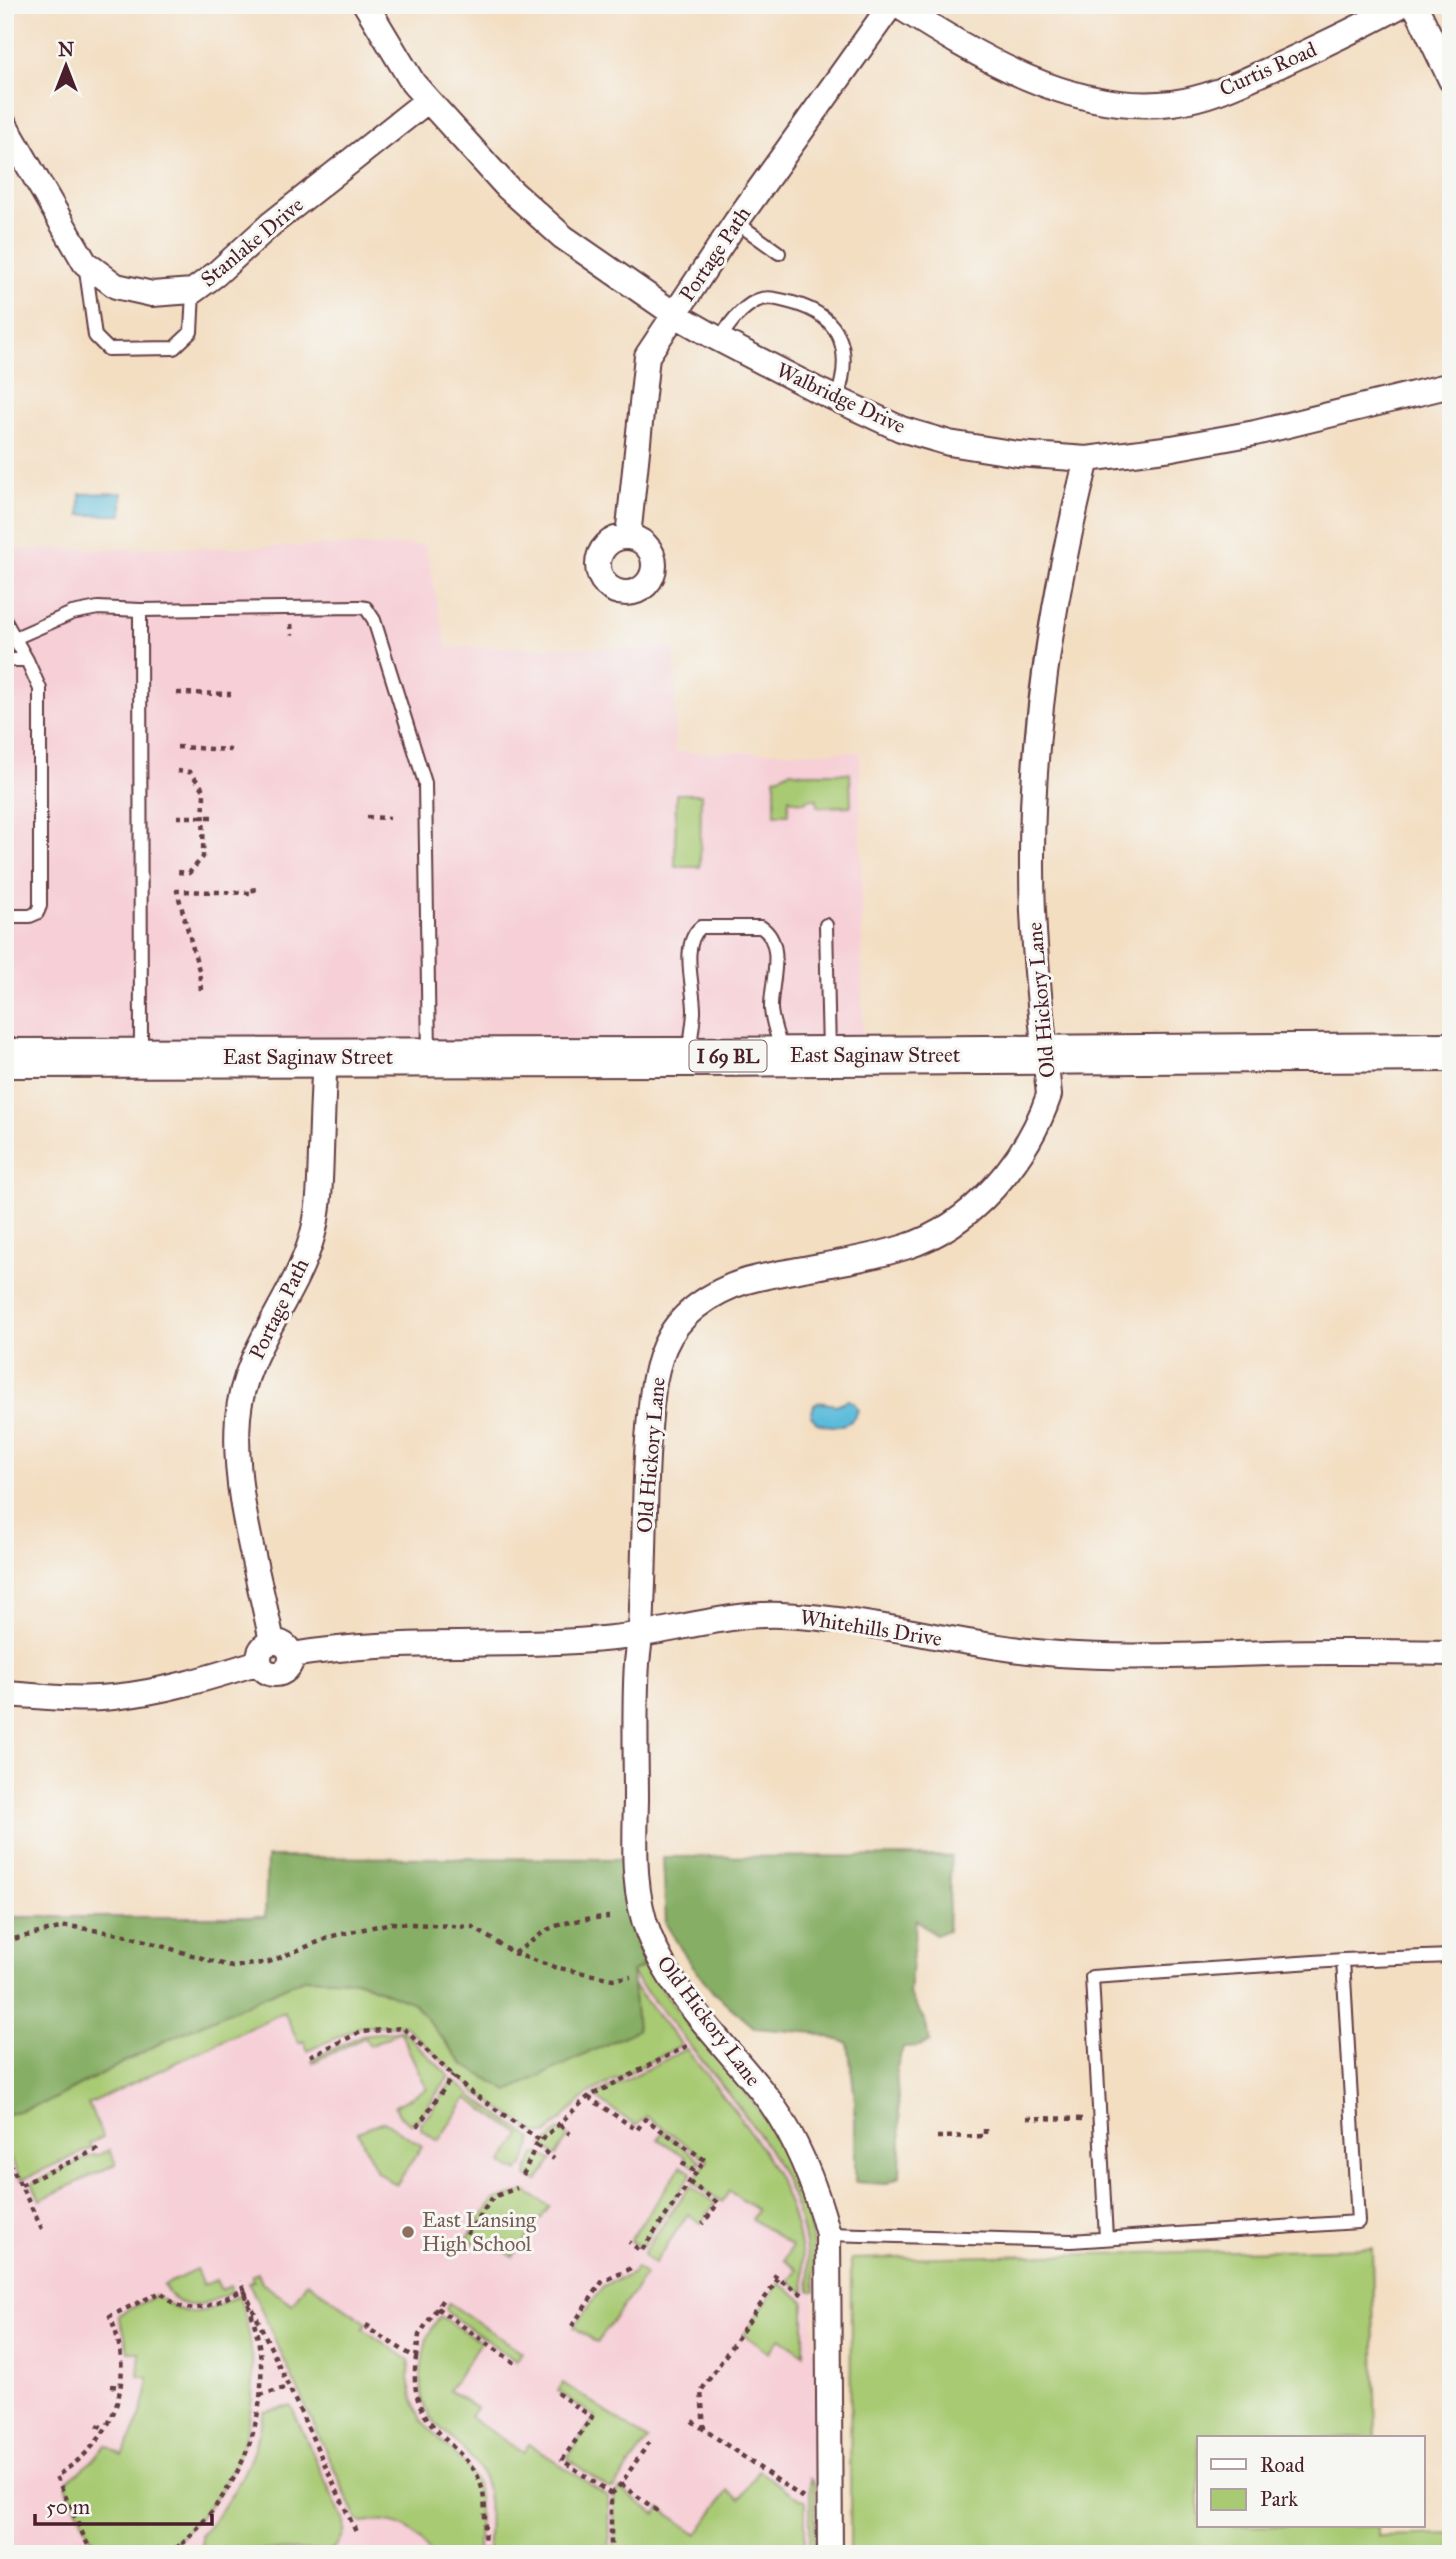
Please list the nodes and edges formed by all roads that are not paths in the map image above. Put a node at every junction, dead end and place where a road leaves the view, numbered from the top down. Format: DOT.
graph roads {
  1 [pos="366,5"];
  2 [pos="891,5"];
  3 [pos="897,5"];
  4 [pos="1401,5"];
  5 [pos="1415,5"];
  6 [pos="1451,80"];
  7 [pos="428,100"];
  8 [pos="5,125"];
  9 [pos="736,222"];
  10 [pos="779,253"];
  11 [pos="85,263"];
  12 [pos="193,291"];
  13 [pos="674,314"];
  14 [pos="719,339"];
  15 [pos="1451,385"];
  16 [pos="837,399"];
  17 [pos="1087,460"];
  18 [pos="628,537"];
  19 [pos="140,610"];
  20 [pos="5,621"];
  21 [pos="15,638"];
  22 [pos="5,660"];
  23 [pos="27,660"];
  24 [pos="5,916"];
  25 [pos="826,925"];
  26 [pos="1451,1052"];
  27 [pos="783,1055"];
  28 [pos="829,1055"];
  29 [pos="1046,1055"];
  30 [pos="325,1057"];
  31 [pos="429,1057"];
  32 [pos="688,1057"];
  33 [pos="5,1058"];
  34 [pos="141,1058"];
  35 [pos="640,1634"];
  36 [pos="275,1653"];
  37 [pos="1451,1653"];
  38 [pos="5,1694"];
  39 [pos="1451,1956"];
  40 [pos="1343,1960"];
  41 [pos="828,2234"];
  42 [pos="1106,2238"];
  43 [pos="830,2554"];
  1 -- 7 [label="street, Walbridge Drive"];
  2 -- 9 [label="street, Portage Path"];
  3 -- 4 [label="street, Curtis Road"];
  5 -- 6 [label="street"];
  7 -- 12 [label="street, Stanlake Drive"];
  7 -- 13 [label="street, Walbridge Drive"];
  8 -- 11 [label="street, Stanlake Drive"];
  9 -- 10 [label="lane"];
  9 -- 13 [label="street, Portage Path"];
  11 -- 12 [label="street, Stanlake Drive"];
  11 -- 12 [label="lane"];
  13 -- 14 [label="street, Walbridge Drive"];
  13 -- 18 [label="street, Portage Path"];
  14 -- 16 [label="street, Walbridge Drive"];
  14 -- 16 [label="lane"];
  15 -- 17 [label="street, Walbridge Drive"];
  16 -- 17 [label="street, Walbridge Drive"];
  17 -- 29 [label="street, Old Hickory Lane"];
  19 -- 21 [label="lane"];
  19 -- 31 [label="lane"];
  19 -- 34 [label="lane"];
  20 -- 21 [label="lane"];
  21 -- 23 [label="lane"];
  22 -- 23 [label="lane"];
  23 -- 24 [label="lane"];
  25 -- 28 [label="lane"];
  26 -- 29 [label="main road, East Saginaw Street / I 69 BL"];
  27 -- 28 [label="main road, East Saginaw Street / I 69 BL"];
  27 -- 32 [label="main road, East Saginaw Street / I 69 BL"];
  27 -- 32 [label="lane"];
  28 -- 29 [label="main road, East Saginaw Street / I 69 BL"];
  29 -- 35 [label="street, Old Hickory Lane"];
  30 -- 31 [label="main road, East Saginaw Street / I 69 BL"];
  30 -- 34 [label="main road, East Saginaw Street / I 69 BL"];
  30 -- 36 [label="street, Portage Path"];
  31 -- 32 [label="main road, East Saginaw Street / I 69 BL"];
  33 -- 34 [label="main road, East Saginaw Street / I 69 BL"];
  35 -- 36 [label="street, Whitehills Drive"];
  35 -- 37 [label="street, Whitehills Drive"];
  35 -- 41 [label="street, Old Hickory Lane"];
  36 -- 38 [label="street, Whitehills Drive"];
  39 -- 40 [label="lane"];
  40 -- 42 [label="lane"];
  40 -- 42 [label="lane"];
  41 -- 42 [label="lane"];
  41 -- 43 [label="street, Old Hickory Lane"];
}
